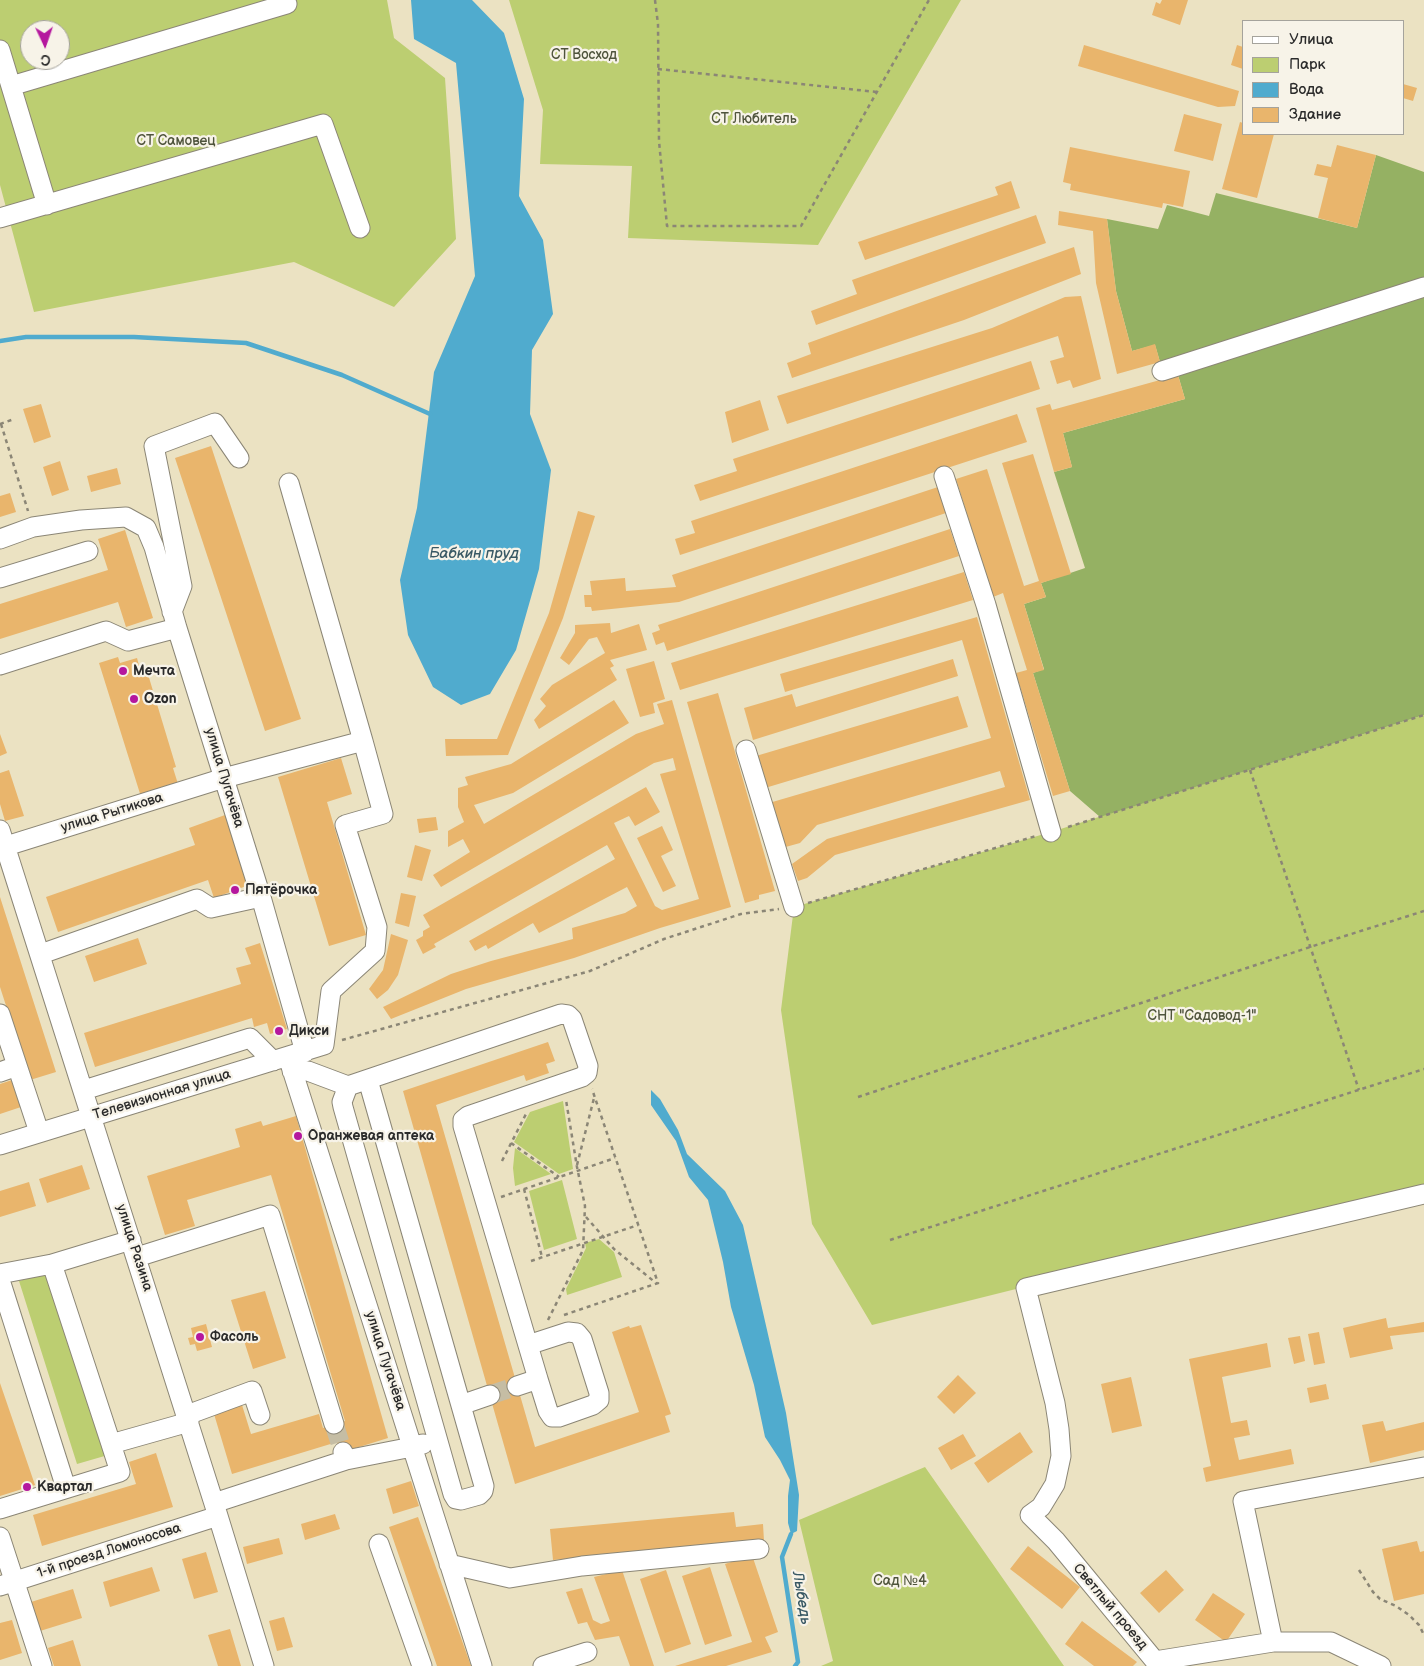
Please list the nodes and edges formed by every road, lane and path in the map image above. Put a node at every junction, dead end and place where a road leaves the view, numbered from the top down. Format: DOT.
graph roads {
  1 [pos="655,0"];
  2 [pos="929,0"];
  3 [pos="287,4"];
  4 [pos="0,50"];
  5 [pos="658,69"];
  6 [pos="11,86"];
  7 [pos="877,92"];
  8 [pos="47,204"];
  9 [pos="0,218"];
  10 [pos="360,228"];
  11 [pos="1424,287"];
  12 [pos="1162,371"];
  13 [pos="14,419"];
  14 [pos="0,424"];
  15 [pos="239,458"];
  16 [pos="944,476"];
  17 [pos="289,483"];
  18 [pos="33,527"];
  19 [pos="0,539"];
  20 [pos="88,551"];
  21 [pos="0,578"];
  22 [pos="175,620"];
  23 [pos="0,665"];
  24 [pos="1424,715"];
  25 [pos="363,741"];
  26 [pos="746,750"];
  27 [pos="1250,770"];
  28 [pos="224,778"];
  29 [pos="1051,832"];
  30 [pos="2,841"];
  31 [pos="261,897"];
  32 [pos="794,907"];
  33 [pos="1424,911"];
  34 [pos="1310,947"];
  35 [pos="40,954"];
  36 [pos="0,1014"];
  37 [pos="324,1045"];
  38 [pos="289,1060"];
  39 [pos="9,1069"];
  40 [pos="1424,1069"];
  41 [pos="586,1073"];
  42 [pos="368,1080"];
  43 [pos="348,1086"];
  44 [pos="84,1090"];
  45 [pos="1359,1090"];
  46 [pos="594,1096"];
  47 [pos="858,1097"];
  48 [pos="566,1099"];
  49 [pos="527,1112"];
  50 [pos="92,1117"];
  51 [pos="39,1132"];
  52 [pos="511,1143"];
  53 [pos="0,1145"];
  54 [pos="615,1158"];
  55 [pos="502,1161"];
  56 [pos="577,1169"];
  57 [pos="559,1177"];
  58 [pos="524,1189"];
  59 [pos="1424,1194"];
  60 [pos="485,1202"];
  61 [pos="585,1216"];
  62 [pos="638,1225"];
  63 [pos="603,1236"];
  64 [pos="890,1240"];
  65 [pos="584,1243"];
  66 [pos="134,1249"];
  67 [pos="542,1257"];
  68 [pos="531,1261"];
  69 [pos="52,1264"];
  70 [pos="0,1274"];
  71 [pos="0,1280"];
  72 [pos="656,1284"];
  73 [pos="528,1345"];
  74 [pos="538,1379"];
  75 [pos="517,1386"];
  76 [pos="490,1395"];
  77 [pos="461,1405"];
  78 [pos="260,1415"];
  79 [pos="188,1418"];
  80 [pos="334,1424"];
  81 [pos="437,1439"];
  82 [pos="112,1444"];
  83 [pos="412,1447"];
  84 [pos="1424,1467"];
  85 [pos="66,1488"];
  86 [pos="0,1509"];
  87 [pos="216,1509"];
  88 [pos="0,1537"];
  89 [pos="379,1544"];
  90 [pos="759,1548"];
  91 [pos="450,1564"];
  92 [pos="1360,1570"];
  93 [pos="7,1584"];
  94 [pos="1424,1635"];
  95 [pos="1272,1642"];
  96 [pos="587,1652"];
  97 [pos="42,1666"];
  98 [pos="264,1666"];
  99 [pos="422,1666"];
  100 [pos="482,1666"];
  101 [pos="543,1666"];
  102 [pos="1381,1666"];
  1 -- 5 [label="path"];
  2 -- 7 [label="path"];
  3 -- 6 [label="street"];
  4 -- 6 [label="street"];
  5 -- 7 [label="path"];
  5 -- 7 [label="path"];
  6 -- 8 [label="street"];
  8 -- 9 [label="street"];
  8 -- 10 [label="street"];
  11 -- 12 [label="street"];
  13 -- 14 [label="path"];
  14 -- 18 [label="path"];
  15 -- 22 [label="street"];
  16 -- 29 [label="street"];
  17 -- 25 [label="street"];
  18 -- 19 [label="street"];
  18 -- 22 [label="street, улица Пугачёва"];
  20 -- 21 [label="street"];
  22 -- 23 [label="street"];
  22 -- 28 [label="street, улица Пугачёва"];
  24 -- 27 [label="path"];
  25 -- 28 [label="street, улица Рытикова"];
  25 -- 37 [label="street"];
  26 -- 32 [label="street"];
  27 -- 29 [label="path"];
  27 -- 34 [label="path"];
  28 -- 30 [label="street, улица Рытикова"];
  28 -- 31 [label="street, улица Пугачёва"];
  29 -- 32 [label="path"];
  30 -- 35 [label="street, улица Разина"];
  31 -- 35 [label="street"];
  31 -- 38 [label="street, улица Пугачёва"];
  32 -- 37 [label="path"];
  33 -- 34 [label="path"];
  34 -- 45 [label="path"];
  34 -- 47 [label="path"];
  35 -- 44 [label="street, улица Разина"];
  36 -- 39 [label="street"];
  37 -- 38 [label="street, Телевизионная улица"];
  38 -- 43 [label="street"];
  38 -- 44 [label="street"];
  38 -- 50 [label="street, Телевизионная улица"];
  38 -- 83 [label="street, улица Пугачёва"];
  39 -- 51 [label="street"];
  40 -- 45 [label="path"];
  41 -- 42 [label="street"];
  41 -- 46 [label="path"];
  41 -- 60 [label="street"];
  42 -- 43 [label="street"];
  42 -- 77 [label="street"];
  43 -- 81 [label="street"];
  44 -- 50 [label="street, улица Разина"];
  45 -- 64 [label="path"];
  46 -- 54 [label="path"];
  46 -- 56 [label="path"];
  48 -- 56 [label="path"];
  49 -- 52 [label="path"];
  50 -- 51 [label="street, Телевизионная улица"];
  50 -- 66 [label="street, улица Разина"];
  51 -- 53 [label="street, Телевизионная улица"];
  52 -- 55 [label="path"];
  52 -- 57 [label="path"];
  54 -- 56 [label="path"];
  54 -- 62 [label="path"];
  56 -- 57 [label="path"];
  56 -- 61 [label="path"];
  57 -- 58 [label="path"];
  58 -- 60 [label="path"];
  58 -- 67 [label="path"];
  59 -- 95 [label="street, Светлый проезд"];
  60 -- 73 [label="street"];
  61 -- 63 [label="path"];
  61 -- 65 [label="path"];
  62 -- 63 [label="path"];
  62 -- 72 [label="path"];
  63 -- 65 [label="path"];
  63 -- 72 [label="path"];
  65 -- 67 [label="path"];
  65 -- 72 [label="path"];
  66 -- 69 [label="street"];
  66 -- 79 [label="street, улица Разина"];
  66 -- 80 [label="street"];
  67 -- 68 [label="path"];
  69 -- 70 [label="street"];
  69 -- 82 [label="street"];
  71 -- 85 [label="street"];
  73 -- 74 [label="street"];
  73 -- 74 [label="street"];
  74 -- 75 [label="street"];
  76 -- 77 [label="street"];
  77 -- 81 [label="street"];
  78 -- 79 [label="street"];
  79 -- 82 [label="street"];
  79 -- 87 [label="street, улица Разина"];
  81 -- 83 [label="street, 1-й проезд Ломоносова"];
  82 -- 85 [label="street"];
  83 -- 87 [label="street, 1-й проезд Ломоносова"];
  83 -- 91 [label="street, улица Пугачёва"];
  84 -- 95 [label="street"];
  85 -- 86 [label="street"];
  87 -- 93 [label="street, 1-й проезд Ломоносова"];
  87 -- 98 [label="street, улица Разина"];
  88 -- 93 [label="street"];
  89 -- 99 [label="street"];
  90 -- 91 [label="street"];
  91 -- 100 [label="street, улица Пугачёва"];
  92 -- 94 [label="path"];
  93 -- 97 [label="street"];
  95 -- 102 [label="street, Светлый проезд"];
  96 -- 101 [label="street"];
}
